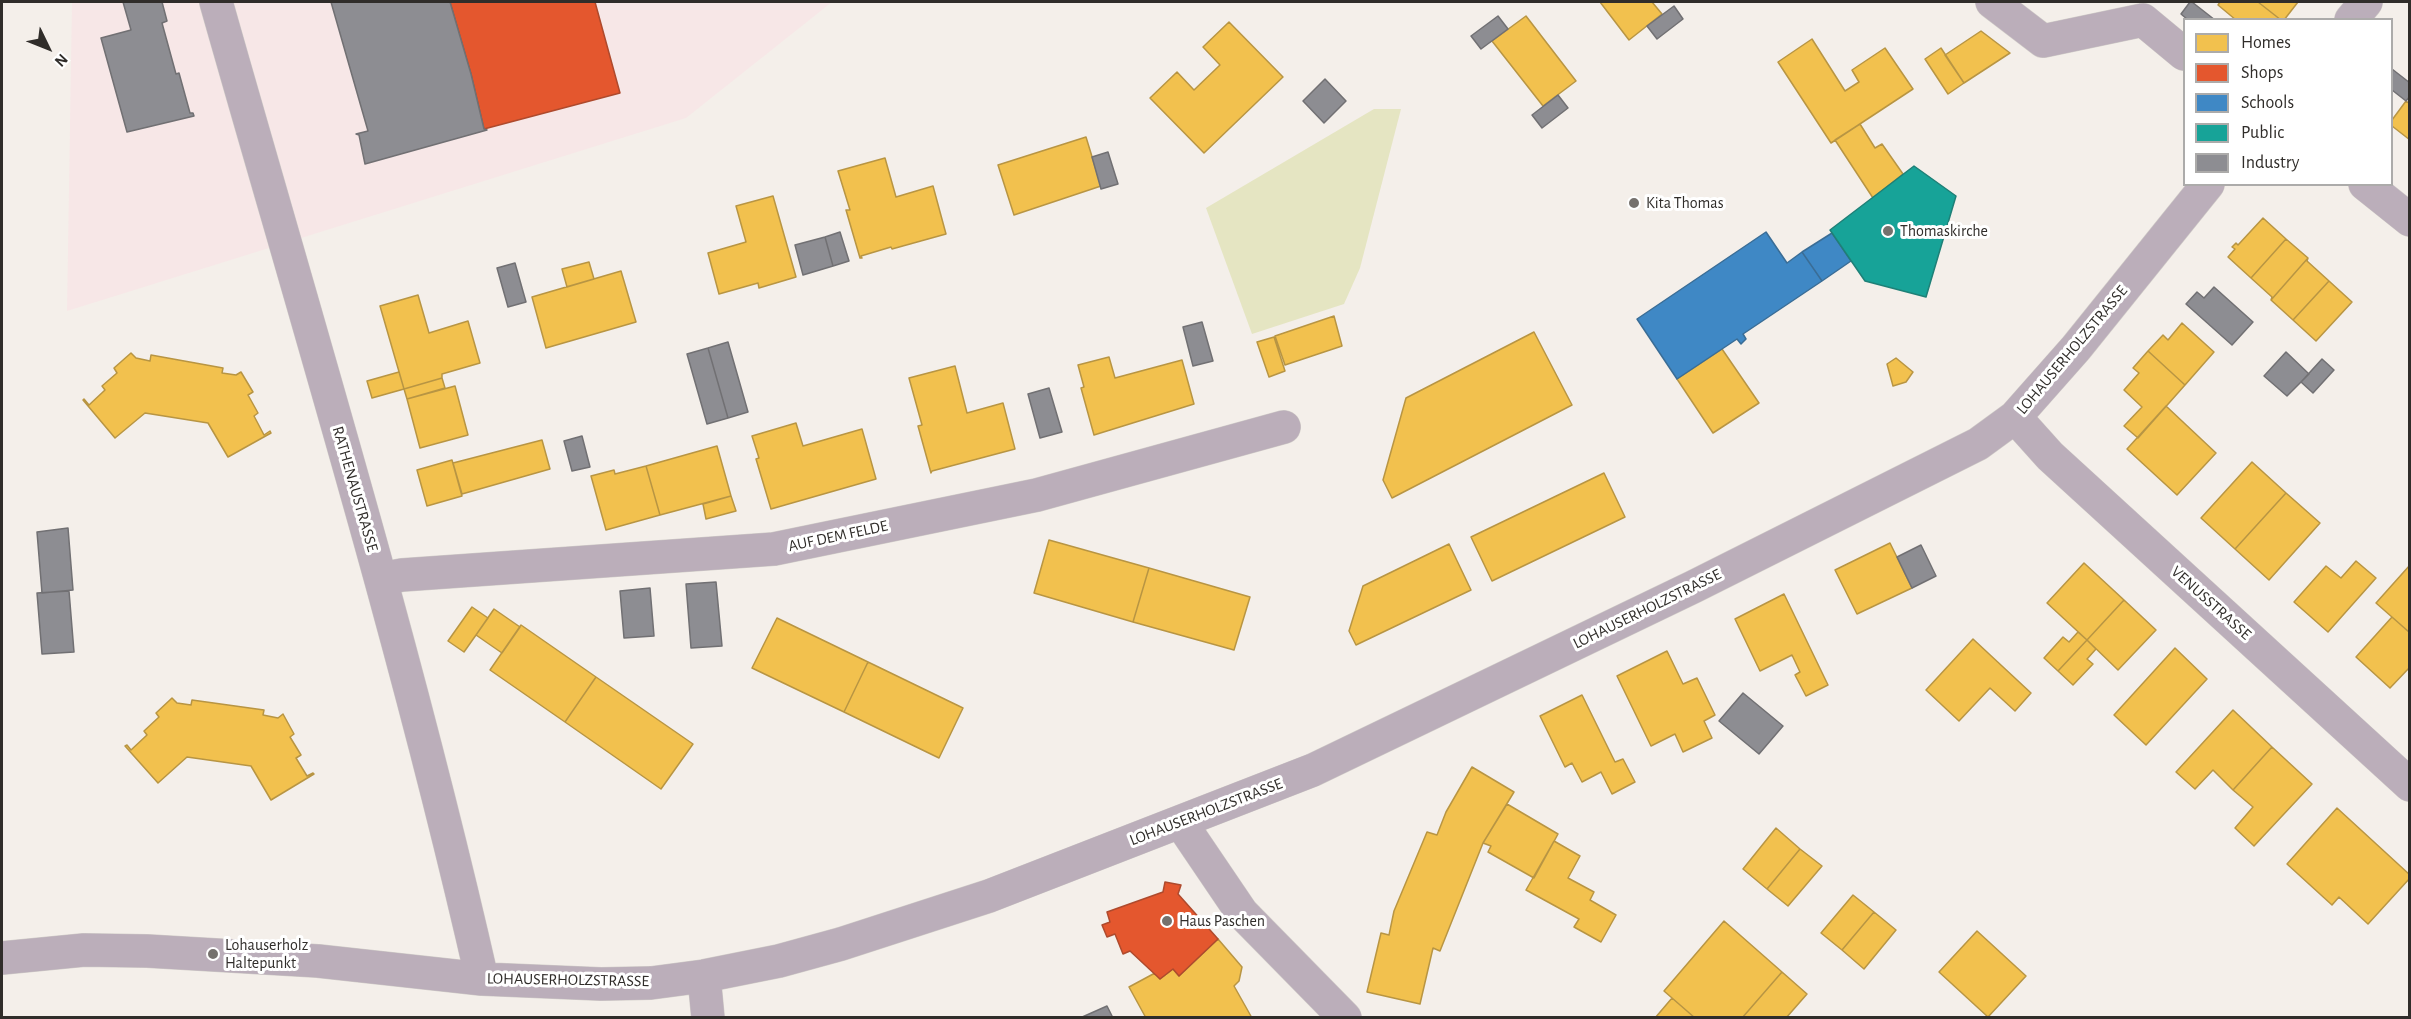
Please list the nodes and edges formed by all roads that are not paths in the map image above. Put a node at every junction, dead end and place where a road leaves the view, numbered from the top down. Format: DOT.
graph roads {
  1 [pos="216,2"];
  2 [pos="1992,2"];
  3 [pos="2366,2"];
  4 [pos="2353,18"];
  5 [pos="2183,53"];
  6 [pos="2206,186"];
  7 [pos="2367,186"];
  8 [pos="2409,220"];
  9 [pos="2015,417"];
  10 [pos="1284,427"];
  11 [pos="381,579"];
  12 [pos="2409,785"];
  13 [pos="1181,823"];
  14 [pos="16,956"];
  15 [pos="704,976"];
  16 [pos="482,979"];
  17 [pos="708,1017"];
  18 [pos="1345,1017"];
  1 -- 11 [label="street, RATHENAUSTRASSE"];
  2 -- 5 [label="street"];
  3 -- 4 [label="street"];
  6 -- 9 [label="street, LOHAUSERHOLZSTRASSE"];
  7 -- 8 [label="street"];
  9 -- 12 [label="street, VENUSSTRASSE"];
  9 -- 13 [label="street, LOHAUSERHOLZSTRASSE"];
  10 -- 11 [label="street, AUF DEM FELDE"];
  11 -- 16 [label="street, RATHENAUSTRASSE"];
  13 -- 15 [label="street, LOHAUSERHOLZSTRASSE"];
  13 -- 18 [label="street"];
  14 -- 16 [label="street, LOHAUSERHOLZSTRASSE"];
  15 -- 16 [label="street, LOHAUSERHOLZSTRASSE"];
  15 -- 17 [label="street"];
}
